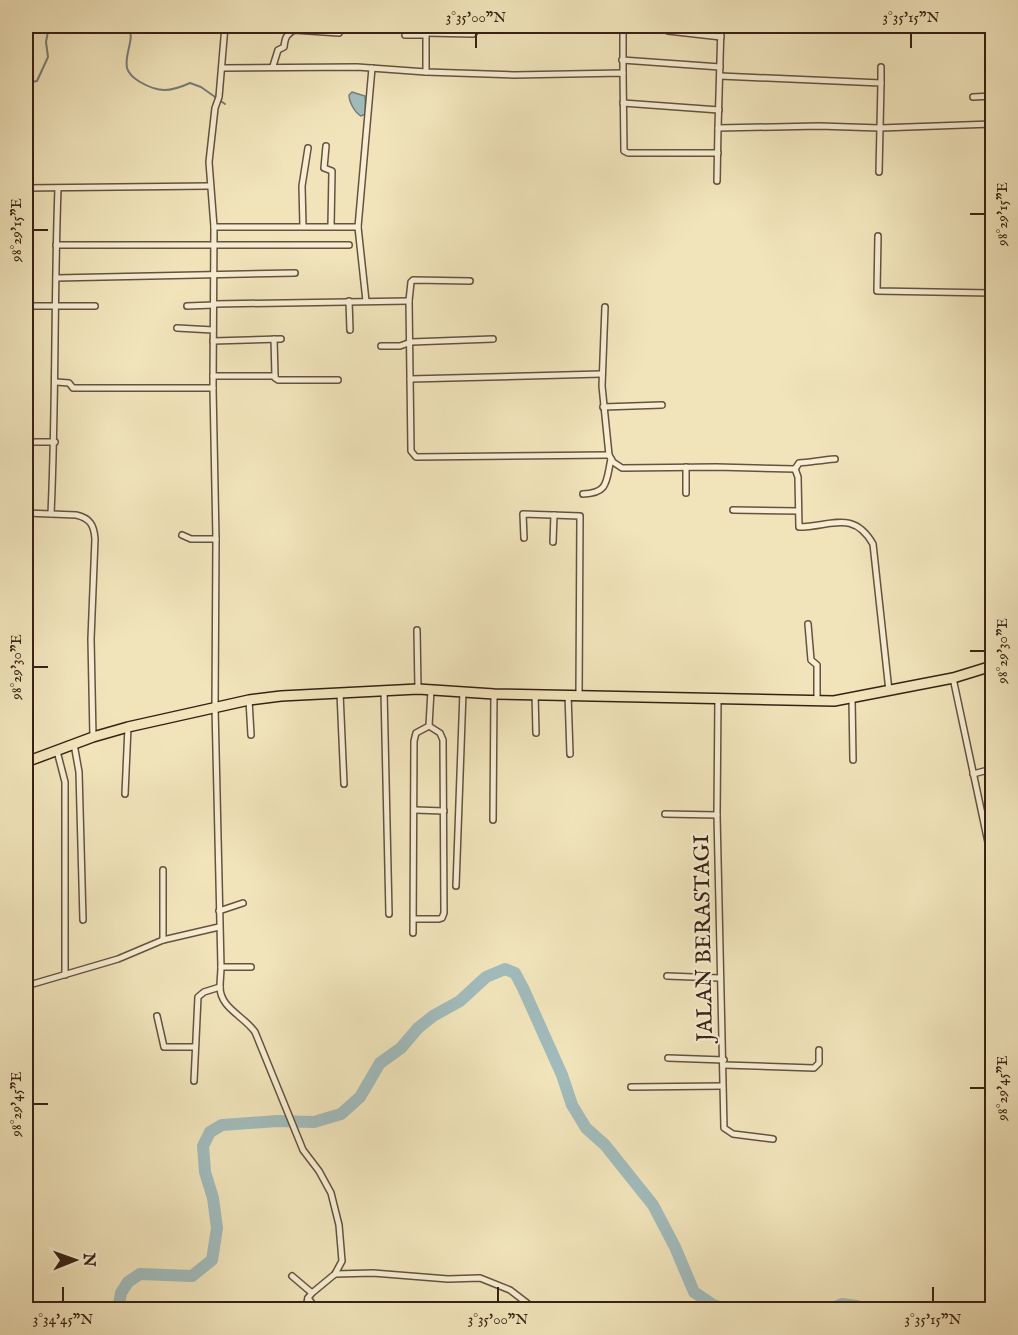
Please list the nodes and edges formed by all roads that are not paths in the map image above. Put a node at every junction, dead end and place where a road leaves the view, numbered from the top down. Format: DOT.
graph roads {
  1 [pos="225,26"];
  2 [pos="426,26"];
  3 [pos="452,26"];
  4 [pos="476,26"];
  5 [pos="622,26"];
  6 [pos="721,26"];
  7 [pos="745,26"];
  8 [pos="754,26"];
  9 [pos="668,31"];
  10 [pos="339,33"];
  11 [pos="452,33"];
  12 [pos="426,34"];
  13 [pos="405,35"];
  14 [pos="721,37"];
  15 [pos="622,60"];
  16 [pos="273,66"];
  17 [pos="720,67"];
  18 [pos="222,68"];
  19 [pos="372,68"];
  20 [pos="881,68"];
  21 [pos="426,72"];
  22 [pos="623,73"];
  23 [pos="720,76"];
  24 [pos="880,83"];
  25 [pos="993,96"];
  26 [pos="973,97"];
  27 [pos="623,103"];
  28 [pos="718,110"];
  29 [pos="993,124"];
  30 [pos="718,128"];
  31 [pos="880,128"];
  32 [pos="326,146"];
  33 [pos="308,147"];
  34 [pos="718,153"];
  35 [pos="316,167"];
  36 [pos="324,168"];
  37 [pos="879,172"];
  38 [pos="717,181"];
  39 [pos="209,186"];
  40 [pos="26,188"];
  41 [pos="58,188"];
  42 [pos="303,226"];
  43 [pos="331,226"];
  44 [pos="214,227"];
  45 [pos="358,227"];
  46 [pos="878,236"];
  47 [pos="213,243"];
  48 [pos="56,245"];
  49 [pos="349,245"];
  50 [pos="295,273"];
  51 [pos="213,274"];
  52 [pos="56,278"];
  53 [pos="470,280"];
  54 [pos="993,293"];
  55 [pos="349,301"];
  56 [pos="366,301"];
  57 [pos="409,301"];
  58 [pos="214,304"];
  59 [pos="26,306"];
  60 [pos="56,306"];
  61 [pos="95,306"];
  62 [pos="187,306"];
  63 [pos="605,307"];
  64 [pos="177,328"];
  65 [pos="213,330"];
  66 [pos="350,330"];
  67 [pos="493,339"];
  68 [pos="213,341"];
  69 [pos="411,342"];
  70 [pos="381,346"];
  71 [pos="601,374"];
  72 [pos="213,376"];
  73 [pos="275,376"];
  74 [pos="410,379"];
  75 [pos="338,380"];
  76 [pos="56,382"];
  77 [pos="213,388"];
  78 [pos="662,405"];
  79 [pos="603,407"];
  80 [pos="26,442"];
  81 [pos="55,442"];
  82 [pos="610,457"];
  83 [pos="835,459"];
  84 [pos="686,466"];
  85 [pos="795,469"];
  86 [pos="686,493"];
  87 [pos="583,494"];
  88 [pos="733,510"];
  89 [pos="798,511"];
  90 [pos="26,513"];
  91 [pos="51,514"];
  92 [pos="554,515"];
  93 [pos="182,535"];
  94 [pos="524,538"];
  95 [pos="216,539"];
  96 [pos="553,542"];
  97 [pos="808,624"];
  98 [pos="417,630"];
  99 [pos="990,667"];
  100 [pos="953,678"];
  101 [pos="993,687"];
  102 [pos="418,689"];
  103 [pos="384,690"];
  104 [pos="431,690"];
  105 [pos="889,691"];
  106 [pos="463,692"];
  107 [pos="340,693"];
  108 [pos="494,693"];
  109 [pos="535,694"];
  110 [pos="568,694"];
  111 [pos="579,695"];
  112 [pos="852,698"];
  113 [pos="718,699"];
  114 [pos="249,700"];
  115 [pos="817,701"];
  116 [pos="215,707"];
  117 [pos="429,726"];
  118 [pos="128,727"];
  119 [pos="536,733"];
  120 [pos="251,735"];
  121 [pos="93,737"];
  122 [pos="75,744"];
  123 [pos="57,752"];
  124 [pos="570,754"];
  125 [pos="853,760"];
  126 [pos="26,762"];
  127 [pos="993,769"];
  128 [pos="973,774"];
  129 [pos="344,784"];
  130 [pos="125,794"];
  131 [pos="415,810"];
  132 [pos="444,810"];
  133 [pos="664,814"];
  134 [pos="717,815"];
  135 [pos="493,820"];
  136 [pos="993,861"];
  137 [pos="162,870"];
  138 [pos="456,886"];
  139 [pos="243,903"];
  140 [pos="219,911"];
  141 [pos="389,914"];
  142 [pos="414,919"];
  143 [pos="83,920"];
  144 [pos="219,927"];
  145 [pos="413,933"];
  146 [pos="163,940"];
  147 [pos="221,967"];
  148 [pos="251,967"];
  149 [pos="64,975"];
  150 [pos="666,976"];
  151 [pos="720,978"];
  152 [pos="26,986"];
  153 [pos="220,987"];
  154 [pos="157,1016"];
  155 [pos="194,1047"];
  156 [pos="819,1050"];
  157 [pos="668,1058"];
  158 [pos="724,1063"];
  159 [pos="194,1081"];
  160 [pos="722,1086"];
  161 [pos="631,1087"];
  162 [pos="773,1138"];
  163 [pos="335,1274"];
  164 [pos="292,1276"];
  165 [pos="310,1296"];
  166 [pos="305,1310"];
  167 [pos="317,1310"];
  168 [pos="536,1310"];
  1 -- 18 [label="street"];
  2 -- 12 [label="street"];
  3 -- 11 [label="street"];
  4 -- 11 [label="street"];
  5 -- 15 [label="street"];
  6 -- 14 [label="street"];
  7 -- 8 [label="street"];
  9 -- 14 [label="street"];
  10 -- 16 [label="street"];
  11 -- 12 [label="street"];
  12 -- 13 [label="street"];
  12 -- 21 [label="street"];
  14 -- 17 [label="street"];
  15 -- 17 [label="street"];
  15 -- 22 [label="street"];
  16 -- 18 [label="street"];
  16 -- 19 [label="street"];
  17 -- 23 [label="street"];
  18 -- 39 [label="street"];
  19 -- 21 [label="street"];
  19 -- 45 [label="street"];
  20 -- 24 [label="street"];
  21 -- 22 [label="street"];
  22 -- 27 [label="street"];
  23 -- 24 [label="street"];
  23 -- 28 [label="street"];
  24 -- 31 [label="street"];
  25 -- 26 [label="street"];
  27 -- 28 [label="street"];
  27 -- 34 [label="street"];
  28 -- 30 [label="street"];
  29 -- 31 [label="street"];
  30 -- 31 [label="street"];
  30 -- 34 [label="street"];
  31 -- 37 [label="street"];
  32 -- 36 [label="street"];
  33 -- 42 [label="street"];
  34 -- 38 [label="street"];
  35 -- 36 [label="street"];
  36 -- 43 [label="street"];
  39 -- 41 [label="street"];
  39 -- 44 [label="street"];
  40 -- 41 [label="street"];
  41 -- 48 [label="street"];
  42 -- 43 [label="street"];
  42 -- 44 [label="street"];
  43 -- 45 [label="street"];
  44 -- 47 [label="street"];
  45 -- 56 [label="street"];
  46 -- 54 [label="street"];
  47 -- 48 [label="street"];
  47 -- 49 [label="street"];
  47 -- 51 [label="street"];
  48 -- 52 [label="street"];
  50 -- 51 [label="street"];
  51 -- 52 [label="street"];
  51 -- 58 [label="street"];
  52 -- 60 [label="street"];
  53 -- 57 [label="street"];
  55 -- 56 [label="street"];
  55 -- 58 [label="street"];
  55 -- 66 [label="street"];
  56 -- 57 [label="street"];
  57 -- 69 [label="street"];
  58 -- 62 [label="street"];
  58 -- 65 [label="street"];
  59 -- 60 [label="street"];
  60 -- 61 [label="street"];
  60 -- 76 [label="street"];
  63 -- 71 [label="street"];
  64 -- 65 [label="street"];
  65 -- 68 [label="street"];
  67 -- 69 [label="street"];
  68 -- 72 [label="street"];
  68 -- 73 [label="street"];
  69 -- 70 [label="street"];
  69 -- 74 [label="street"];
  71 -- 74 [label="street"];
  71 -- 79 [label="street"];
  72 -- 73 [label="street"];
  72 -- 77 [label="street"];
  73 -- 75 [label="street"];
  74 -- 82 [label="street"];
  76 -- 77 [label="street"];
  76 -- 81 [label="street"];
  77 -- 95 [label="street"];
  78 -- 79 [label="street"];
  79 -- 82 [label="street"];
  80 -- 81 [label="street"];
  81 -- 91 [label="street"];
  82 -- 84 [label="street"];
  82 -- 87 [label="street"];
  83 -- 85 [label="street"];
  84 -- 85 [label="street"];
  84 -- 86 [label="street"];
  85 -- 89 [label="street"];
  88 -- 89 [label="street"];
  89 -- 105 [label="street"];
  90 -- 91 [label="street"];
  91 -- 121 [label="street"];
  92 -- 94 [label="street"];
  92 -- 96 [label="street"];
  92 -- 111 [label="street"];
  93 -- 95 [label="street"];
  95 -- 116 [label="street"];
  97 -- 115 [label="street"];
  98 -- 102 [label="street"];
  99 -- 100 [label="main road"];
  99 -- 101 [label="street"];
  100 -- 105 [label="main road"];
  100 -- 128 [label="street"];
  102 -- 103 [label="main road"];
  102 -- 104 [label="main road"];
  103 -- 107 [label="main road"];
  103 -- 141 [label="street"];
  104 -- 106 [label="main road"];
  104 -- 117 [label="street"];
  105 -- 112 [label="main road"];
  106 -- 108 [label="main road"];
  106 -- 138 [label="street"];
  107 -- 114 [label="main road"];
  107 -- 129 [label="street"];
  108 -- 109 [label="main road"];
  108 -- 135 [label="street"];
  109 -- 110 [label="main road"];
  109 -- 119 [label="street"];
  110 -- 111 [label="main road"];
  110 -- 124 [label="street"];
  111 -- 113 [label="main road"];
  112 -- 115 [label="main road"];
  112 -- 125 [label="street"];
  113 -- 115 [label="main road"];
  113 -- 134 [label="street, JALAN BERASTAGI"];
  114 -- 116 [label="main road"];
  114 -- 120 [label="street"];
  116 -- 118 [label="main road"];
  116 -- 140 [label="street"];
  117 -- 131 [label="street"];
  117 -- 132 [label="street"];
  118 -- 121 [label="main road"];
  118 -- 130 [label="street"];
  121 -- 122 [label="main road"];
  122 -- 123 [label="main road"];
  122 -- 143 [label="street"];
  123 -- 126 [label="main road"];
  123 -- 149 [label="street"];
  127 -- 128 [label="street"];
  128 -- 136 [label="street"];
  131 -- 132 [label="street"];
  131 -- 142 [label="street"];
  132 -- 142 [label="street"];
  133 -- 134 [label="street"];
  134 -- 151 [label="street, JALAN BERASTAGI"];
  137 -- 146 [label="street"];
  139 -- 140 [label="street"];
  140 -- 144 [label="street"];
  142 -- 145 [label="street"];
  144 -- 146 [label="street"];
  144 -- 147 [label="street"];
  146 -- 149 [label="street"];
  147 -- 148 [label="street"];
  147 -- 153 [label="street"];
  149 -- 152 [label="street"];
  150 -- 151 [label="street"];
  151 -- 158 [label="street, JALAN BERASTAGI"];
  153 -- 155 [label="street"];
  153 -- 163 [label="street"];
  154 -- 155 [label="street"];
  155 -- 159 [label="street"];
  156 -- 158 [label="street, JALAN BERASTAGI"];
  157 -- 158 [label="street"];
  158 -- 160 [label="street"];
  160 -- 161 [label="street"];
  160 -- 162 [label="street"];
  163 -- 165 [label="street"];
  163 -- 168 [label="street"];
  164 -- 165 [label="street"];
  165 -- 166 [label="street"];
  165 -- 167 [label="street"];
}
